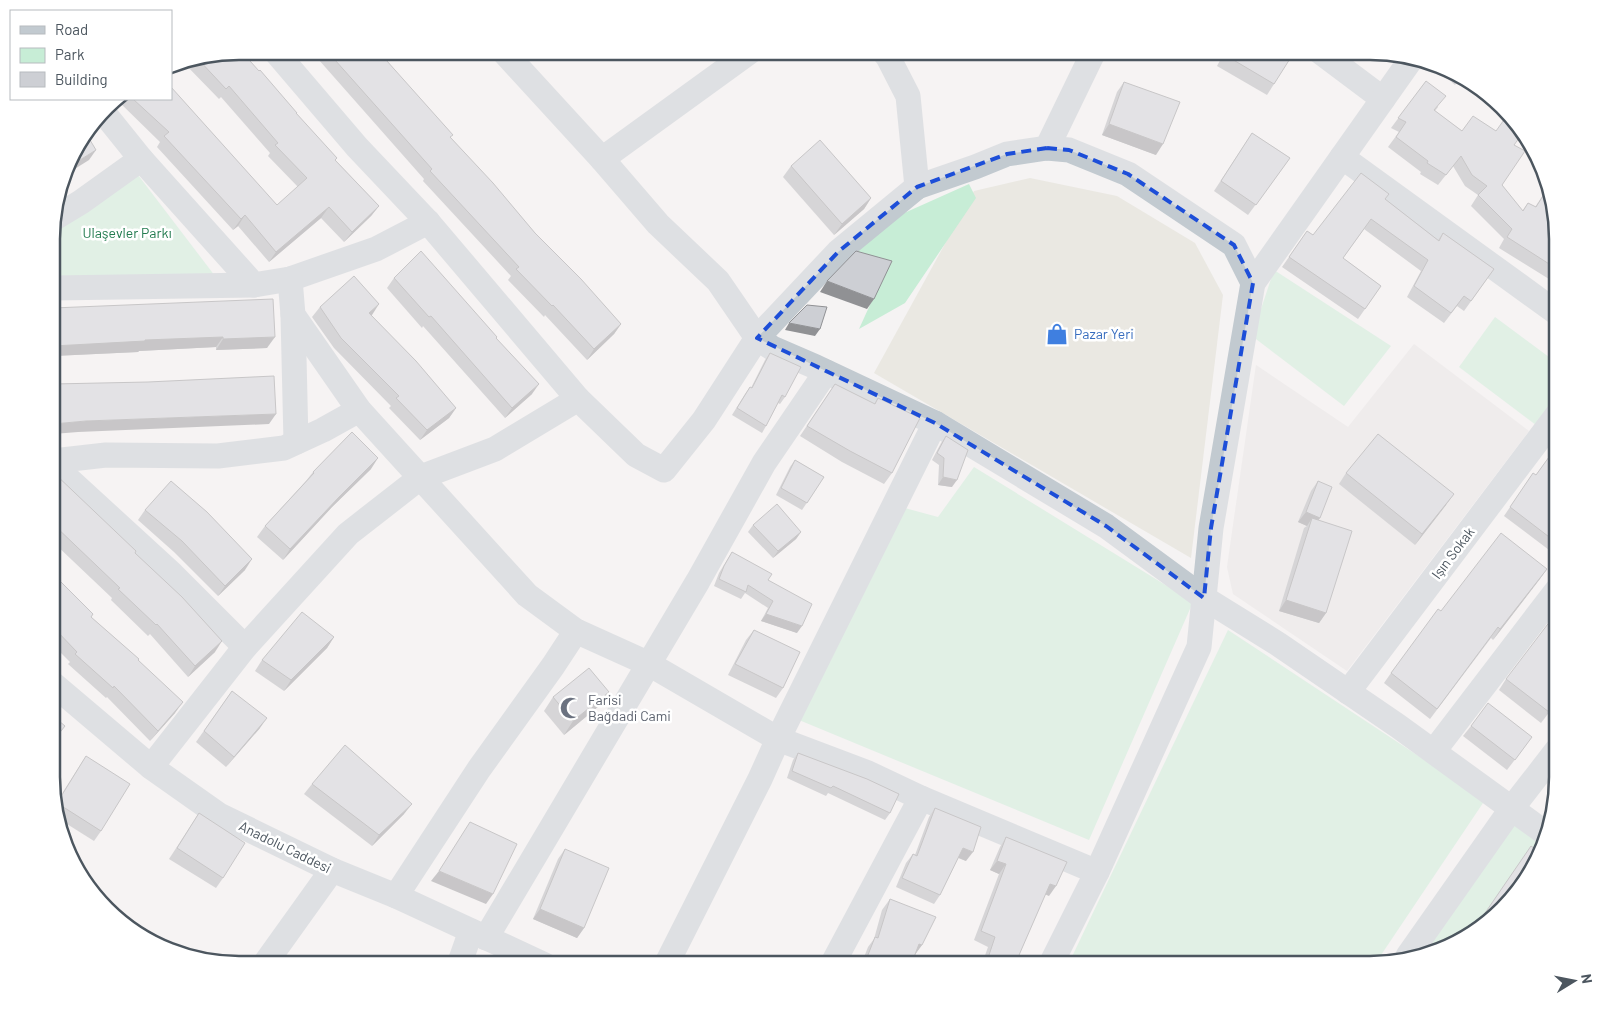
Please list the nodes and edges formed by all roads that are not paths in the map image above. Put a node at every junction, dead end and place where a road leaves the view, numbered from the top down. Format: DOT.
graph roads {
  1 [pos="283,60"];
  2 [pos="511,60"];
  3 [pos="739,60"];
  4 [pos="891,60"];
  5 [pos="1090,60"];
  6 [pos="1331,60"];
  7 [pos="1408,64"];
  8 [pos="1384,99"];
  9 [pos="107,117"];
  10 [pos="1046,148"];
  11 [pos="1342,157"];
  12 [pos="141,159"];
  13 [pos="602,159"];
  14 [pos="917,186"];
  15 [pos="62,213"];
  16 [pos="428,222"];
  17 [pos="290,279"];
  18 [pos="1253,283"];
  19 [pos="254,285"];
  20 [pos="60,288"];
  21 [pos="1549,307"];
  22 [pos="293,315"];
  23 [pos="757,338"];
  24 [pos="826,372"];
  25 [pos="578,399"];
  26 [pos="359,410"];
  27 [pos="935,423"];
  28 [pos="1549,429"];
  29 [pos="296,442"];
  30 [pos="60,460"];
  31 [pos="60,471"];
  32 [pos="421,477"];
  33 [pos="1204,598"];
  34 [pos="1549,600"];
  35 [pos="576,631"];
  36 [pos="245,647"];
  37 [pos="649,664"];
  38 [pos="60,690"];
  39 [pos="1348,692"];
  40 [pos="778,739"];
  41 [pos="1434,751"];
  42 [pos="1549,760"];
  43 [pos="152,767"];
  44 [pos="921,798"];
  45 [pos="1512,808"];
  46 [pos="1541,829"];
  47 [pos="332,870"];
  48 [pos="1097,872"];
  49 [pos="396,896"];
  50 [pos="478,934"];
  51 [pos="1411,951"];
  52 [pos="270,956"];
  53 [pos="465,956"];
  54 [pos="526,956"];
  55 [pos="671,956"];
  56 [pos="836,956"];
  57 [pos="1055,956"];
  1 -- 16 [label="street"];
  2 -- 13 [label="street"];
  3 -- 13 [label="street"];
  4 -- 14 [label="street"];
  5 -- 10 [label="street"];
  6 -- 8 [label="street"];
  7 -- 8 [label="street"];
  8 -- 11 [label="street"];
  9 -- 12 [label="street"];
  10 -- 14 [label="street"];
  10 -- 18 [label="street"];
  11 -- 18 [label="street"];
  11 -- 21 [label="street"];
  12 -- 15 [label="street"];
  12 -- 19 [label="street"];
  13 -- 23 [label="street"];
  14 -- 23 [label="street"];
  16 -- 17 [label="street"];
  16 -- 25 [label="street"];
  17 -- 19 [label="street"];
  17 -- 22 [label="street"];
  18 -- 33 [label="street"];
  19 -- 20 [label="street"];
  22 -- 26 [label="street"];
  22 -- 29 [label="street"];
  23 -- 24 [label="street"];
  23 -- 25 [label="street"];
  24 -- 27 [label="street"];
  24 -- 37 [label="street"];
  25 -- 32 [label="street"];
  26 -- 29 [label="street"];
  26 -- 32 [label="street"];
  27 -- 33 [label="street"];
  27 -- 40 [label="street"];
  28 -- 39 [label="street, Işın Sokak"];
  29 -- 30 [label="street"];
  31 -- 36 [label="street"];
  32 -- 35 [label="street"];
  32 -- 36 [label="street"];
  33 -- 39 [label="street"];
  33 -- 48 [label="street"];
  34 -- 41 [label="street"];
  35 -- 37 [label="street"];
  35 -- 49 [label="street"];
  36 -- 43 [label="street"];
  37 -- 40 [label="street"];
  37 -- 50 [label="street"];
  38 -- 43 [label="street, Anadolu Caddesi"];
  39 -- 41 [label="street"];
  40 -- 44 [label="street"];
  40 -- 55 [label="street"];
  41 -- 45 [label="street"];
  42 -- 45 [label="street"];
  43 -- 47 [label="street, Anadolu Caddesi"];
  44 -- 48 [label="street"];
  44 -- 56 [label="street"];
  45 -- 46 [label="street"];
  45 -- 51 [label="street"];
  47 -- 49 [label="street, Anadolu Caddesi"];
  47 -- 52 [label="street"];
  48 -- 57 [label="street"];
  49 -- 50 [label="street, Anadolu Caddesi"];
  50 -- 53 [label="street"];
  50 -- 54 [label="street, Anadolu Caddesi"];
}
